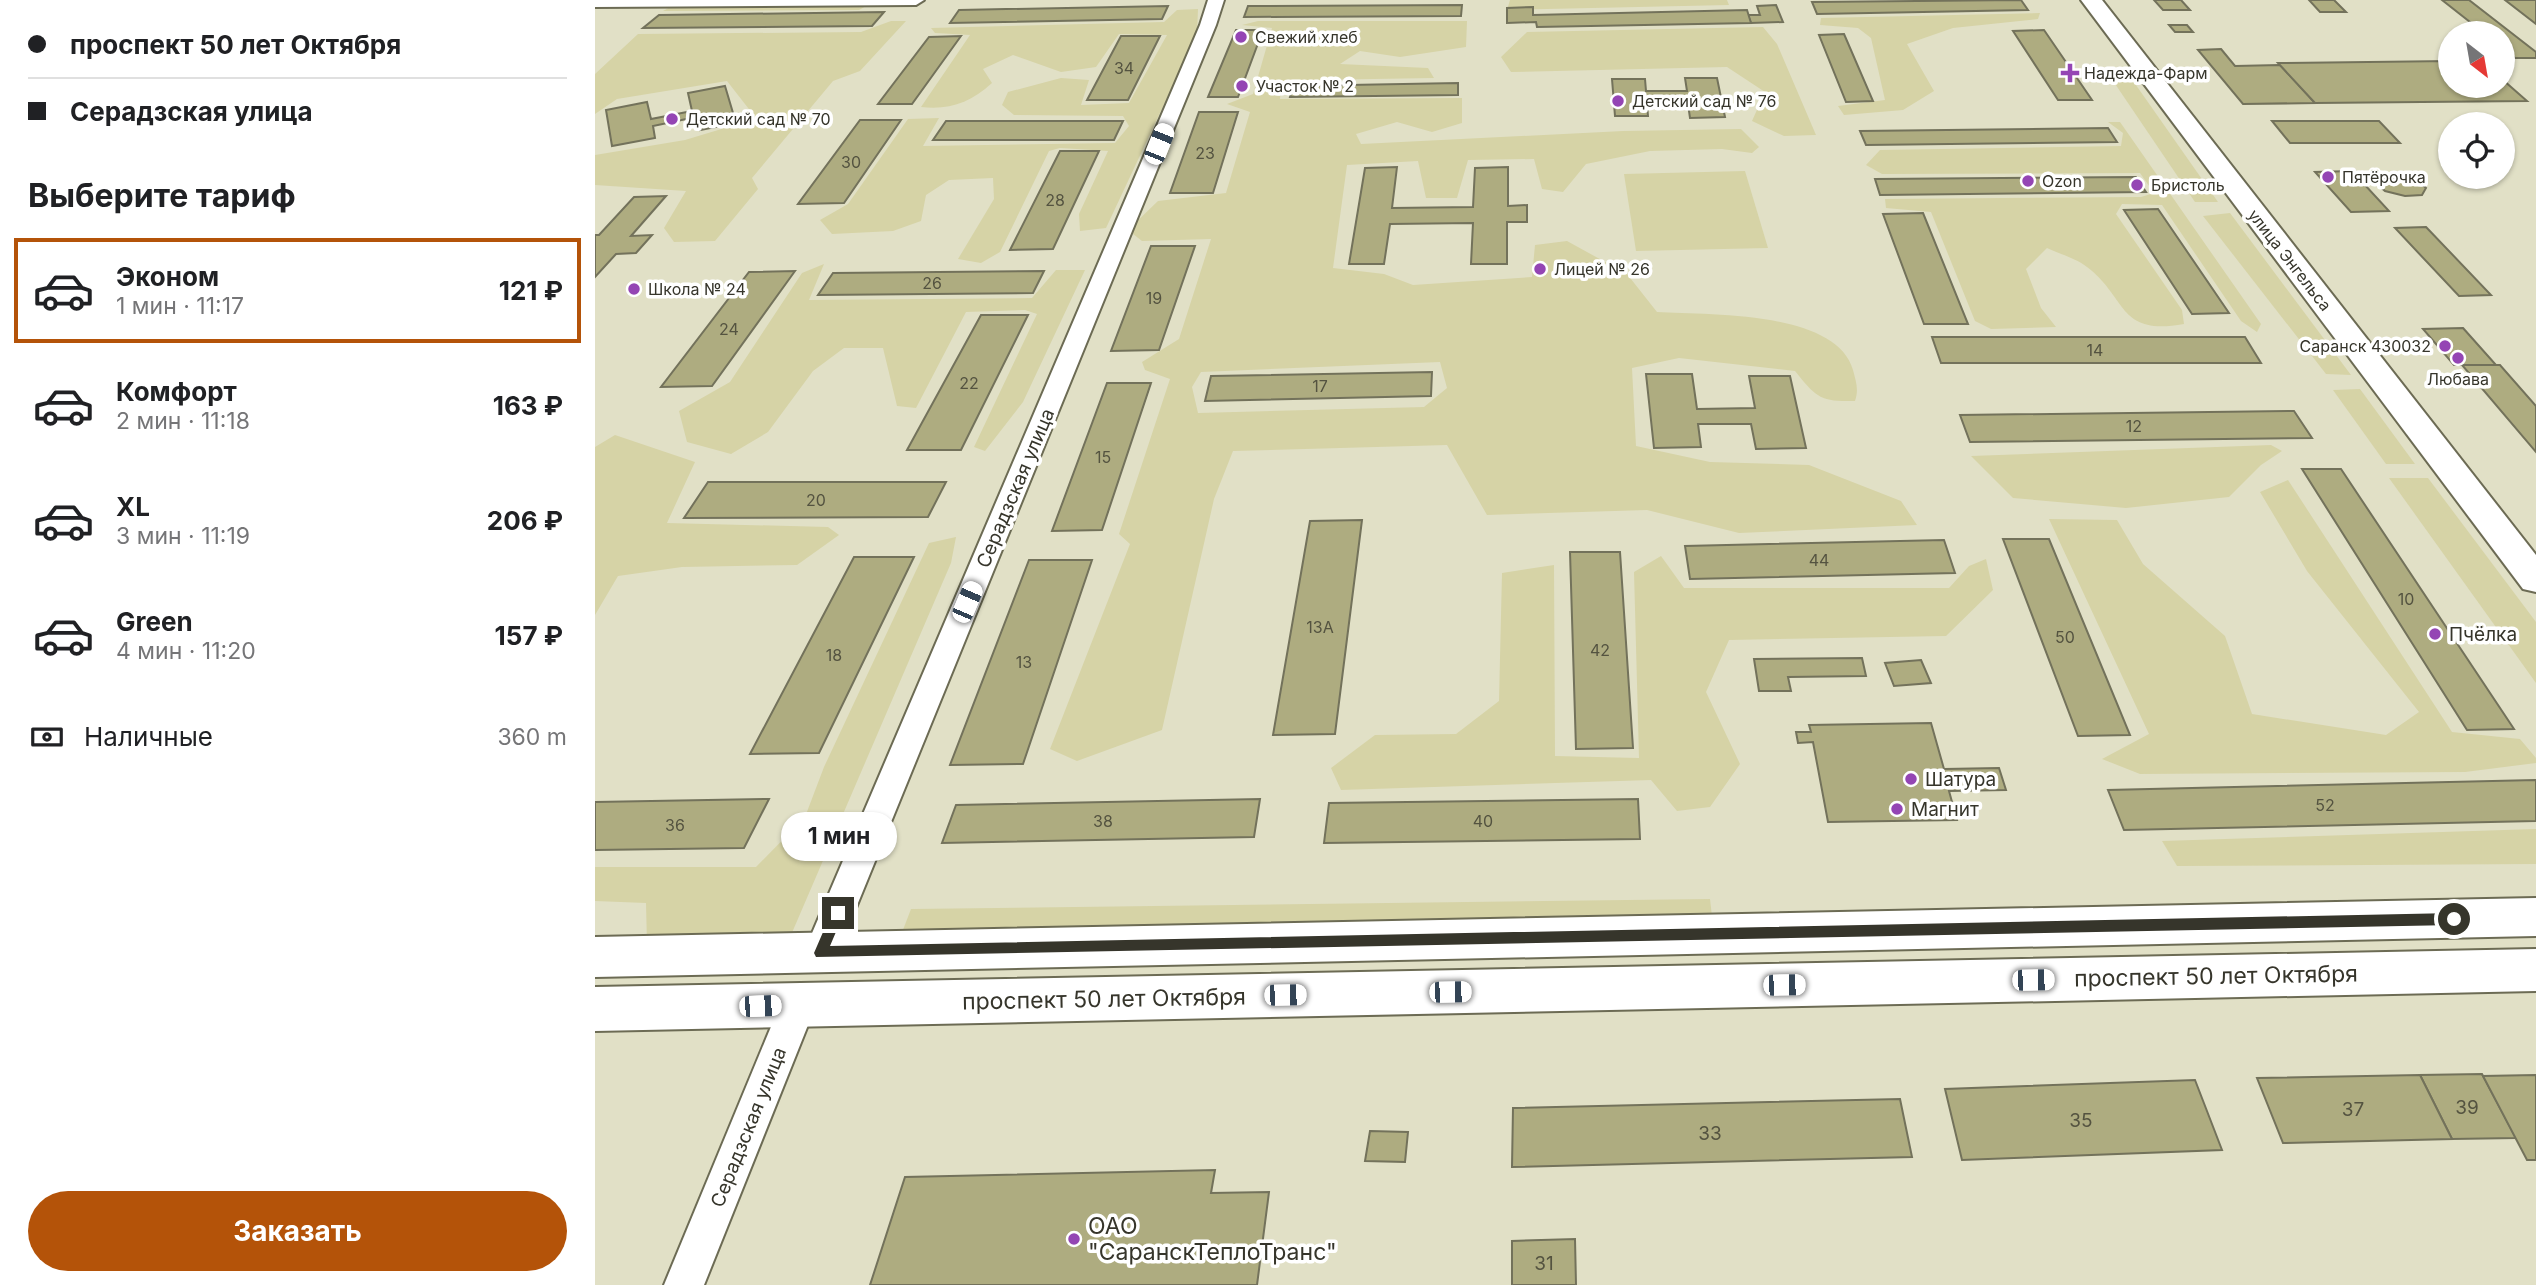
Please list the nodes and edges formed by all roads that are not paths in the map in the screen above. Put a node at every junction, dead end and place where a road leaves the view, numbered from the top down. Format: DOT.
graph roads {
  1 [pos="916,0"];
  2 [pos="1216,0"];
  3 [pos="2091,0"];
  4 [pos="595,2"];
  5 [pos="2536,580"];
  6 [pos="2536,917"];
  7 [pos="821,953"];
  8 [pos="595,957"];
  9 [pos="2536,970"];
  10 [pos="798,1005"];
  11 [pos="595,1009"];
  12 [pos="684,1285"];
  1 -- 4 [label="street"];
  2 -- 7 [label="street, Серадзская улица"];
  3 -- 5 [label="main road, улица Энгельса"];
  6 -- 7 [label="main road"];
  7 -- 8 [label="main road"];
  7 -- 10 [label="main road, Серадзская улица"];
  9 -- 10 [label="main road, проспект 50 лет Октября"];
  10 -- 11 [label="main road, проспект 50 лет Октября"];
  10 -- 12 [label="street, Серадзская улица"];
}
